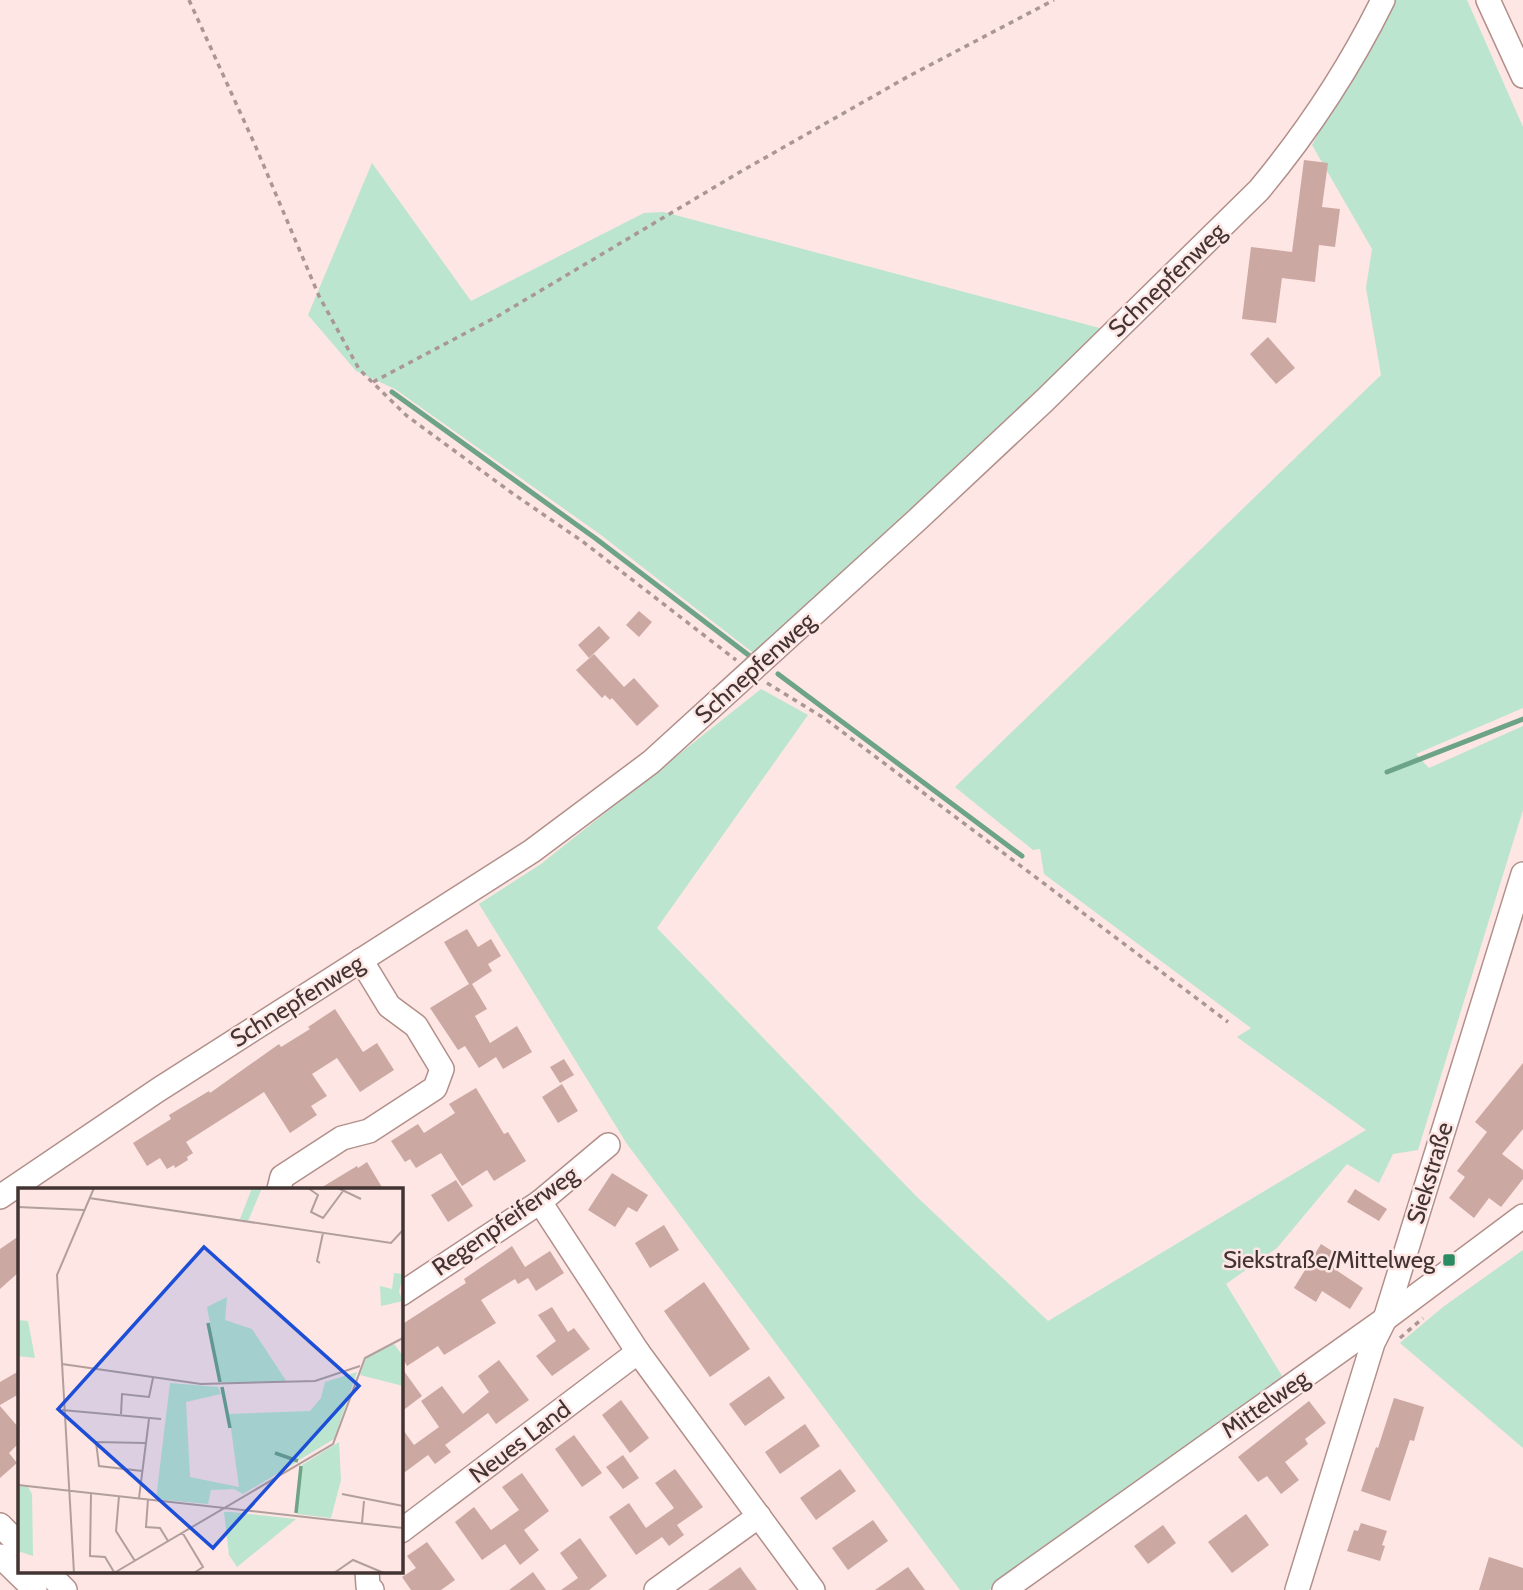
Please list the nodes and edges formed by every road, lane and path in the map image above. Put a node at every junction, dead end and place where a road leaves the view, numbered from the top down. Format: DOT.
graph roads {
  1 [pos="188,0"];
  2 [pos="1054,0"];
  3 [pos="1383,0"];
  4 [pos="1488,0"];
  5 [pos="1523,76"];
  6 [pos="373,382"];
  7 [pos="751,672"];
  8 [pos="1523,874"];
  9 [pos="361,960"];
  10 [pos="1228,1022"];
  11 [pos="608,1145"];
  12 [pos="279,1188"];
  13 [pos="0,1197"];
  14 [pos="540,1202"];
  15 [pos="1523,1216"];
  16 [pos="402,1293"];
  17 [pos="1385,1319"];
  18 [pos="638,1352"];
  19 [pos="760,1516"];
  20 [pos="0,1525"];
  21 [pos="402,1530"];
  22 [pos="18,1543"];
  23 [pos="0,1556"];
  24 [pos="18,1571"];
  25 [pos="47,1572"];
  26 [pos="367,1572"];
  27 [pos="65,1590"];
  28 [pos="372,1590"];
  29 [pos="656,1590"];
  30 [pos="813,1590"];
  31 [pos="1004,1590"];
  32 [pos="1297,1590"];
  1 -- 6 [label="path"];
  2 -- 6 [label="path"];
  3 -- 7 [label="street, Schnepfenweg"];
  4 -- 5 [label="street"];
  6 -- 7 [label="path"];
  7 -- 9 [label="street, Schnepfenweg"];
  7 -- 10 [label="path"];
  8 -- 17 [label="street, Siekstraße"];
  9 -- 12 [label="street"];
  9 -- 13 [label="street, Schnepfenweg"];
  11 -- 14 [label="street, Regenpfeiferweg"];
  14 -- 16 [label="street, Regenpfeiferweg"];
  14 -- 18 [label="street"];
  15 -- 17 [label="street, Mittelweg"];
  17 -- 31 [label="street, Mittelweg"];
  17 -- 32 [label="street, Siekstraße"];
  18 -- 19 [label="street"];
  18 -- 21 [label="street, Neues Land"];
  19 -- 29 [label="street"];
  19 -- 30 [label="street"];
  20 -- 22 [label="street"];
  23 -- 24 [label="street"];
  25 -- 27 [label="street"];
  26 -- 28 [label="street"];
}
